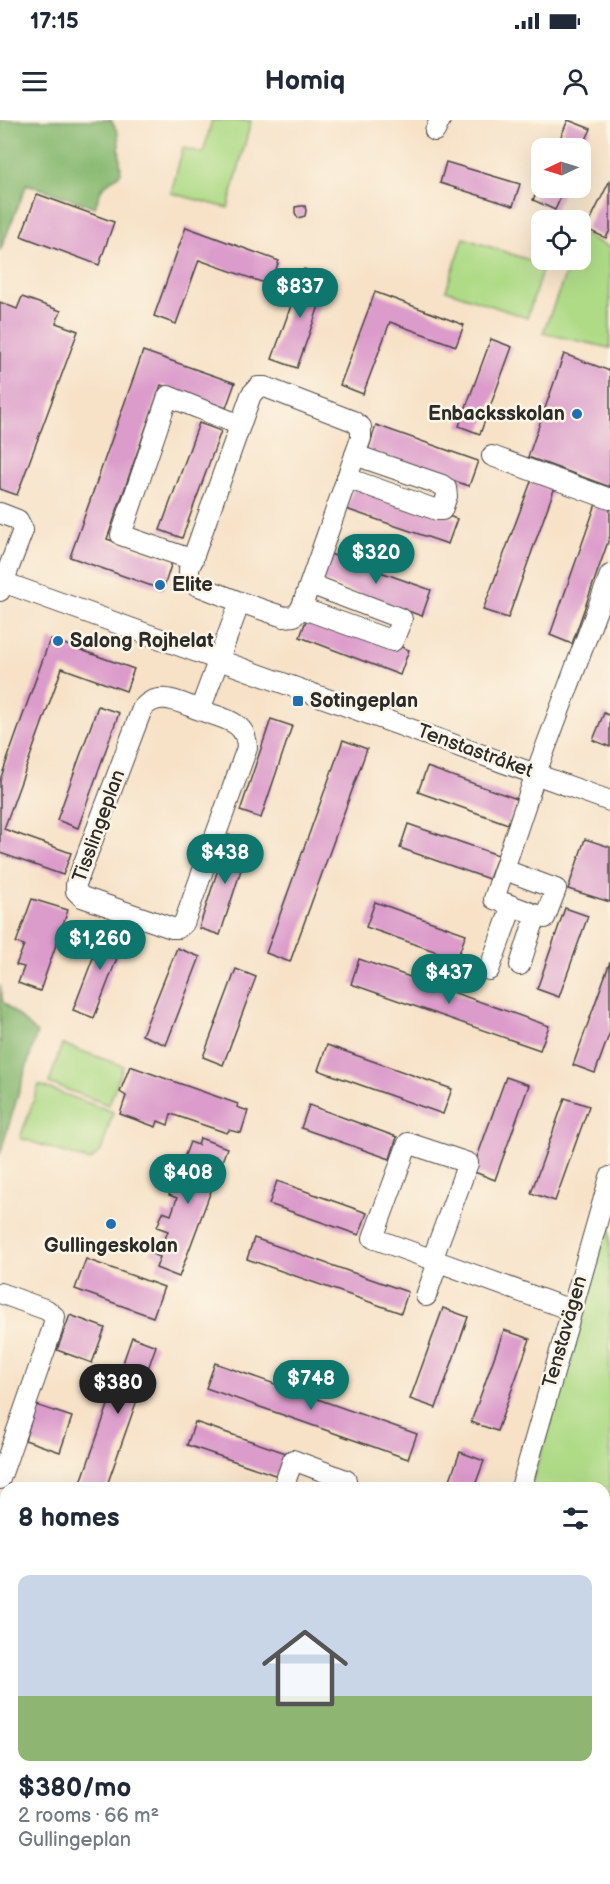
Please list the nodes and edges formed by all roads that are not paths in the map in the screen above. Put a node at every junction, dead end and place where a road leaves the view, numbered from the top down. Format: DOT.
graph roads {
  1 [pos="240,425"];
  2 [pos="355,455"];
  3 [pos="492,456"];
  4 [pos="347,478"];
  5 [pos="610,499"];
  6 [pos="0,513"];
  7 [pos="193,560"];
  8 [pos="610,575"];
  9 [pos="310,584"];
  10 [pos="1,585"];
  11 [pos="240,602"];
  12 [pos="301,608"];
  13 [pos="220,660"];
  14 [pos="200,710"];
  15 [pos="536,773"];
  16 [pos="610,801"];
  17 [pos="506,870"];
  18 [pos="512,906"];
  19 [pos="536,915"];
  20 [pos="520,965"];
  21 [pos="489,970"];
  22 [pos="610,1177"];
  23 [pos="435,1261"];
  24 [pos="0,1293"];
  25 [pos="426,1296"];
  26 [pos="571,1310"];
  27 [pos="0,1479"];
  28 [pos="285,1482"];
  29 [pos="345,1482"];
  30 [pos="523,1482"];
  1 -- 2 [label="street"];
  1 -- 7 [label="street"];
  1 -- 7 [label="street"];
  2 -- 4 [label="street"];
  2 -- 4 [label="street"];
  3 -- 5 [label="street"];
  4 -- 9 [label="street"];
  6 -- 10 [label="street"];
  7 -- 11 [label="street"];
  8 -- 15 [label="street"];
  9 -- 12 [label="street"];
  9 -- 12 [label="street"];
  10 -- 13 [label="street, Tenstastråket"];
  11 -- 12 [label="street"];
  11 -- 13 [label="street"];
  13 -- 14 [label="street"];
  13 -- 15 [label="street, Tenstastråket"];
  14 -- 14 [label="street, Tisslingeplan"];
  15 -- 16 [label="street, Tenstastråket"];
  15 -- 17 [label="street"];
  17 -- 18 [label="street"];
  17 -- 19 [label="street"];
  18 -- 19 [label="street"];
  18 -- 21 [label="street"];
  19 -- 20 [label="street"];
  22 -- 26 [label="street, Tenstavägen"];
  23 -- 23 [label="street"];
  23 -- 25 [label="street"];
  23 -- 26 [label="street"];
  24 -- 27 [label="street"];
  26 -- 30 [label="street, Tenstavägen"];
  28 -- 29 [label="street"];
}
